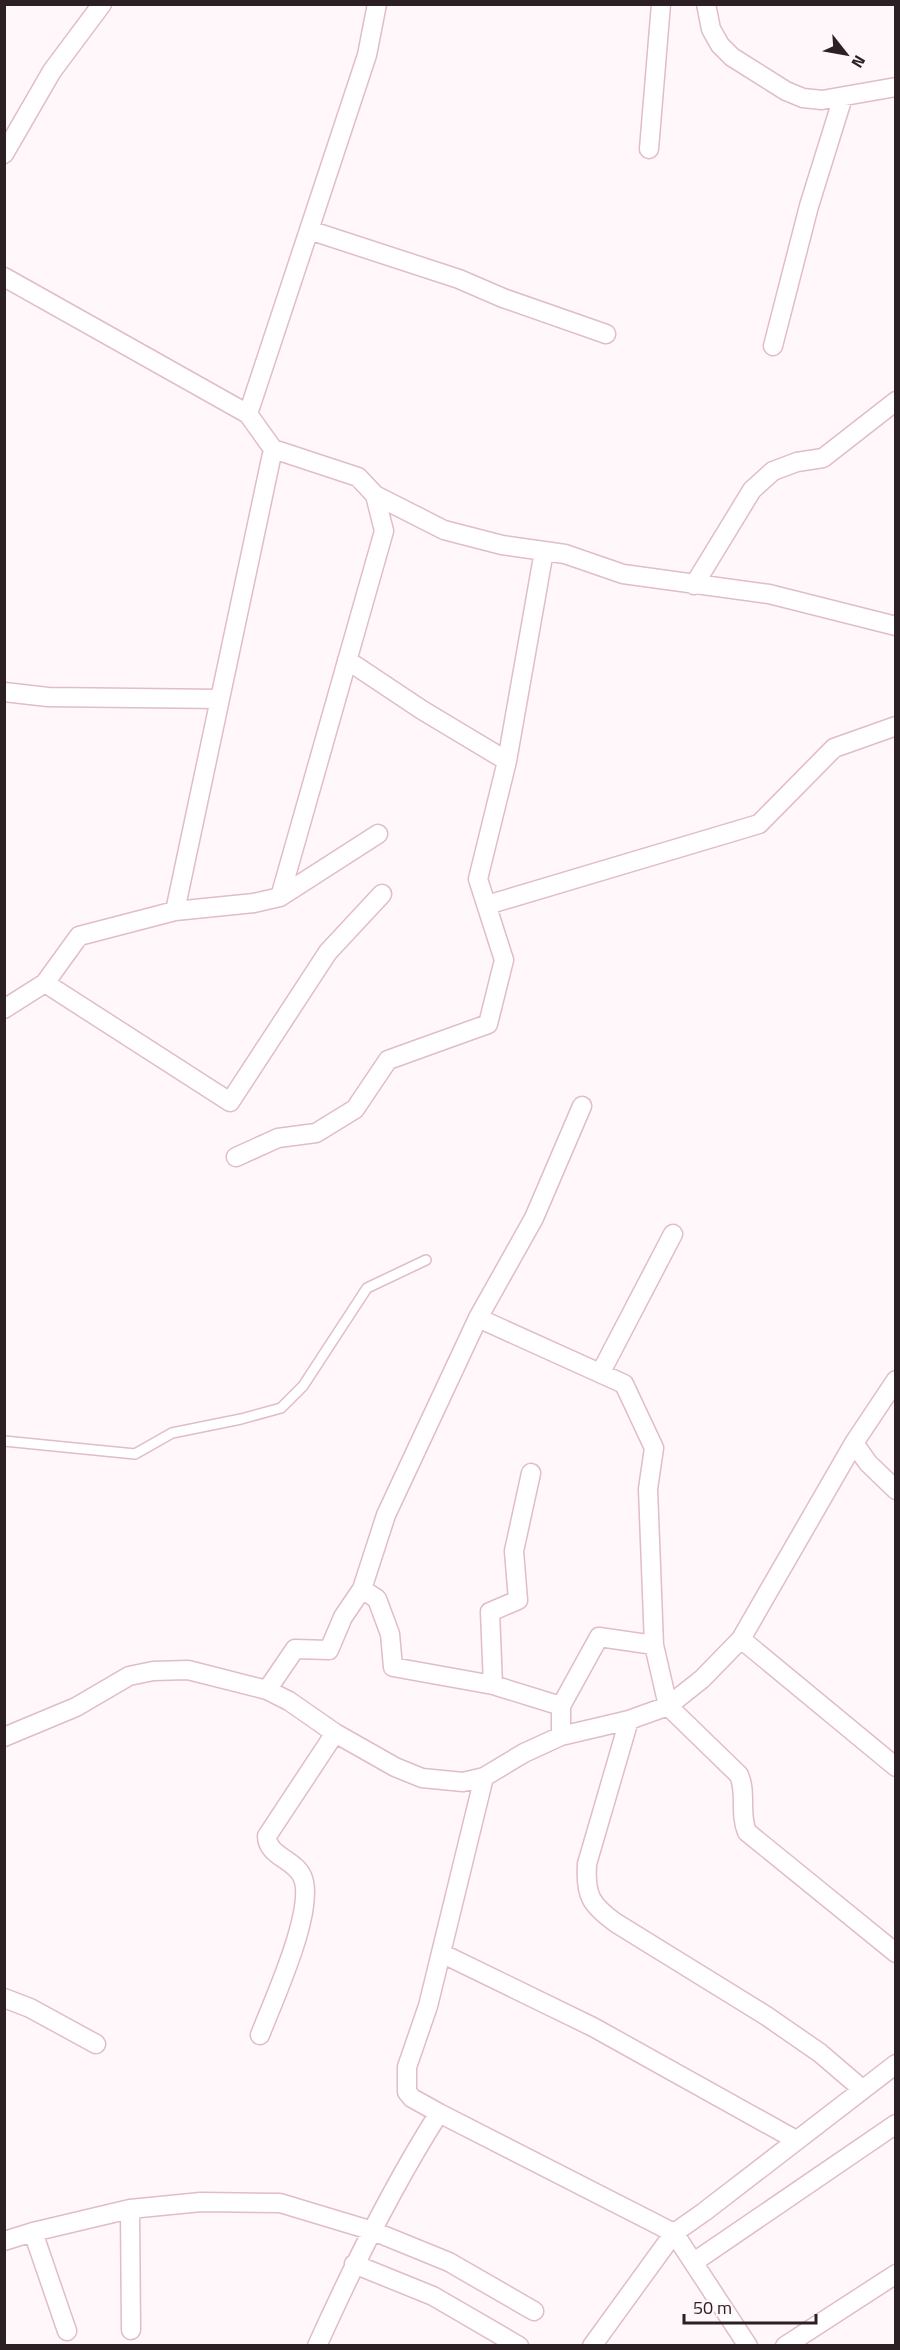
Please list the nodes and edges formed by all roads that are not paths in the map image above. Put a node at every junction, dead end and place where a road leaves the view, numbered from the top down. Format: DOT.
graph roads {
  1 [pos="102,4"];
  2 [pos="377,4"];
  3 [pos="661,4"];
  4 [pos="706,4"];
  5 [pos="896,87"];
  6 [pos="843,97"];
  7 [pos="650,148"];
  8 [pos="4,154"];
  9 [pos="309,230"];
  10 [pos="4,277"];
  11 [pos="606,334"];
  12 [pos="773,346"];
  13 [pos="896,400"];
  14 [pos="248,414"];
  15 [pos="273,449"];
  16 [pos="375,495"];
  17 [pos="544,551"];
  18 [pos="694,585"];
  19 [pos="895,626"];
  20 [pos="347,660"];
  21 [pos="4,692"];
  22 [pos="220,699"];
  23 [pos="896,726"];
  24 [pos="507,761"];
  25 [pos="378,834"];
  26 [pos="382,894"];
  27 [pos="280,897"];
  28 [pos="487,905"];
  29 [pos="176,911"];
  30 [pos="45,983"];
  31 [pos="4,1009"];
  32 [pos="582,1106"];
  33 [pos="236,1157"];
  34 [pos="673,1234"];
  35 [pos="426,1260"];
  36 [pos="478,1318"];
  37 [pos="601,1372"];
  38 [pos="896,1380"];
  39 [pos="4,1441"];
  40 [pos="854,1443"];
  41 [pos="531,1473"];
  42 [pos="896,1490"];
  43 [pos="362,1589"];
  44 [pos="741,1639"];
  45 [pos="654,1646"];
  46 [pos="493,1685"];
  47 [pos="267,1690"];
  48 [pos="561,1706"];
  49 [pos="668,1706"];
  50 [pos="629,1720"];
  51 [pos="335,1733"];
  52 [pos="561,1736"];
  53 [pos="4,1737"];
  54 [pos="896,1767"];
  55 [pos="484,1777"];
  56 [pos="441,1953"];
  57 [pos="896,1953"];
  58 [pos="4,1998"];
  59 [pos="260,2035"];
  60 [pos="96,2044"];
  61 [pos="896,2064"];
  62 [pos="862,2089"];
  63 [pos="439,2113"];
  64 [pos="896,2124"];
  65 [pos="796,2140"];
  66 [pos="130,2208"];
  67 [pos="373,2231"];
  68 [pos="33,2232"];
  69 [pos="674,2233"];
  70 [pos="4,2241"];
  71 [pos="694,2262"];
  72 [pos="354,2264"];
  73 [pos="896,2274"];
  74 [pos="534,2311"];
  75 [pos="131,2330"];
  76 [pos="67,2331"];
  77 [pos="317,2346"];
  78 [pos="519,2346"];
  79 [pos="591,2346"];
  80 [pos="748,2346"];
  81 [pos="785,2346"];
  1 -- 8 [label="street"];
  2 -- 9 [label="street"];
  3 -- 7 [label="street"];
  4 -- 6 [label="street"];
  5 -- 6 [label="street"];
  6 -- 12 [label="street"];
  9 -- 11 [label="street"];
  9 -- 14 [label="street"];
  10 -- 14 [label="street"];
  13 -- 18 [label="street"];
  14 -- 15 [label="street"];
  15 -- 16 [label="street"];
  15 -- 22 [label="street"];
  16 -- 17 [label="street"];
  16 -- 20 [label="street"];
  17 -- 18 [label="street"];
  17 -- 24 [label="street"];
  18 -- 19 [label="street"];
  20 -- 24 [label="street"];
  20 -- 27 [label="street"];
  21 -- 22 [label="street"];
  22 -- 29 [label="street"];
  23 -- 28 [label="street"];
  24 -- 28 [label="street"];
  25 -- 27 [label="street"];
  26 -- 30 [label="street"];
  27 -- 29 [label="street"];
  28 -- 33 [label="street"];
  29 -- 30 [label="street"];
  30 -- 31 [label="street"];
  32 -- 36 [label="street"];
  34 -- 37 [label="street"];
  35 -- 39 [label="lane"];
  36 -- 37 [label="street"];
  36 -- 43 [label="street"];
  37 -- 45 [label="street"];
  38 -- 40 [label="street"];
  40 -- 42 [label="street"];
  40 -- 44 [label="street"];
  41 -- 46 [label="street"];
  43 -- 46 [label="street"];
  43 -- 47 [label="street"];
  44 -- 49 [label="street"];
  44 -- 54 [label="street"];
  45 -- 48 [label="street"];
  45 -- 49 [label="street"];
  46 -- 48 [label="street"];
  47 -- 51 [label="street"];
  47 -- 53 [label="street"];
  48 -- 52 [label="street"];
  49 -- 50 [label="street"];
  49 -- 57 [label="street"];
  50 -- 52 [label="street"];
  50 -- 62 [label="street"];
  51 -- 55 [label="street"];
  51 -- 59 [label="street"];
  52 -- 55 [label="street"];
  55 -- 56 [label="street"];
  56 -- 63 [label="street"];
  56 -- 65 [label="street"];
  58 -- 60 [label="street"];
  61 -- 62 [label="street"];
  62 -- 65 [label="street"];
  63 -- 67 [label="street"];
  63 -- 69 [label="street"];
  64 -- 71 [label="street"];
  65 -- 69 [label="street"];
  66 -- 67 [label="street"];
  66 -- 68 [label="street"];
  66 -- 75 [label="street"];
  67 -- 72 [label="street"];
  67 -- 74 [label="street"];
  68 -- 70 [label="street"];
  68 -- 76 [label="street"];
  69 -- 71 [label="street"];
  69 -- 79 [label="street"];
  71 -- 80 [label="street"];
  72 -- 77 [label="street"];
  72 -- 78 [label="street"];
  73 -- 81 [label="street"];
}
